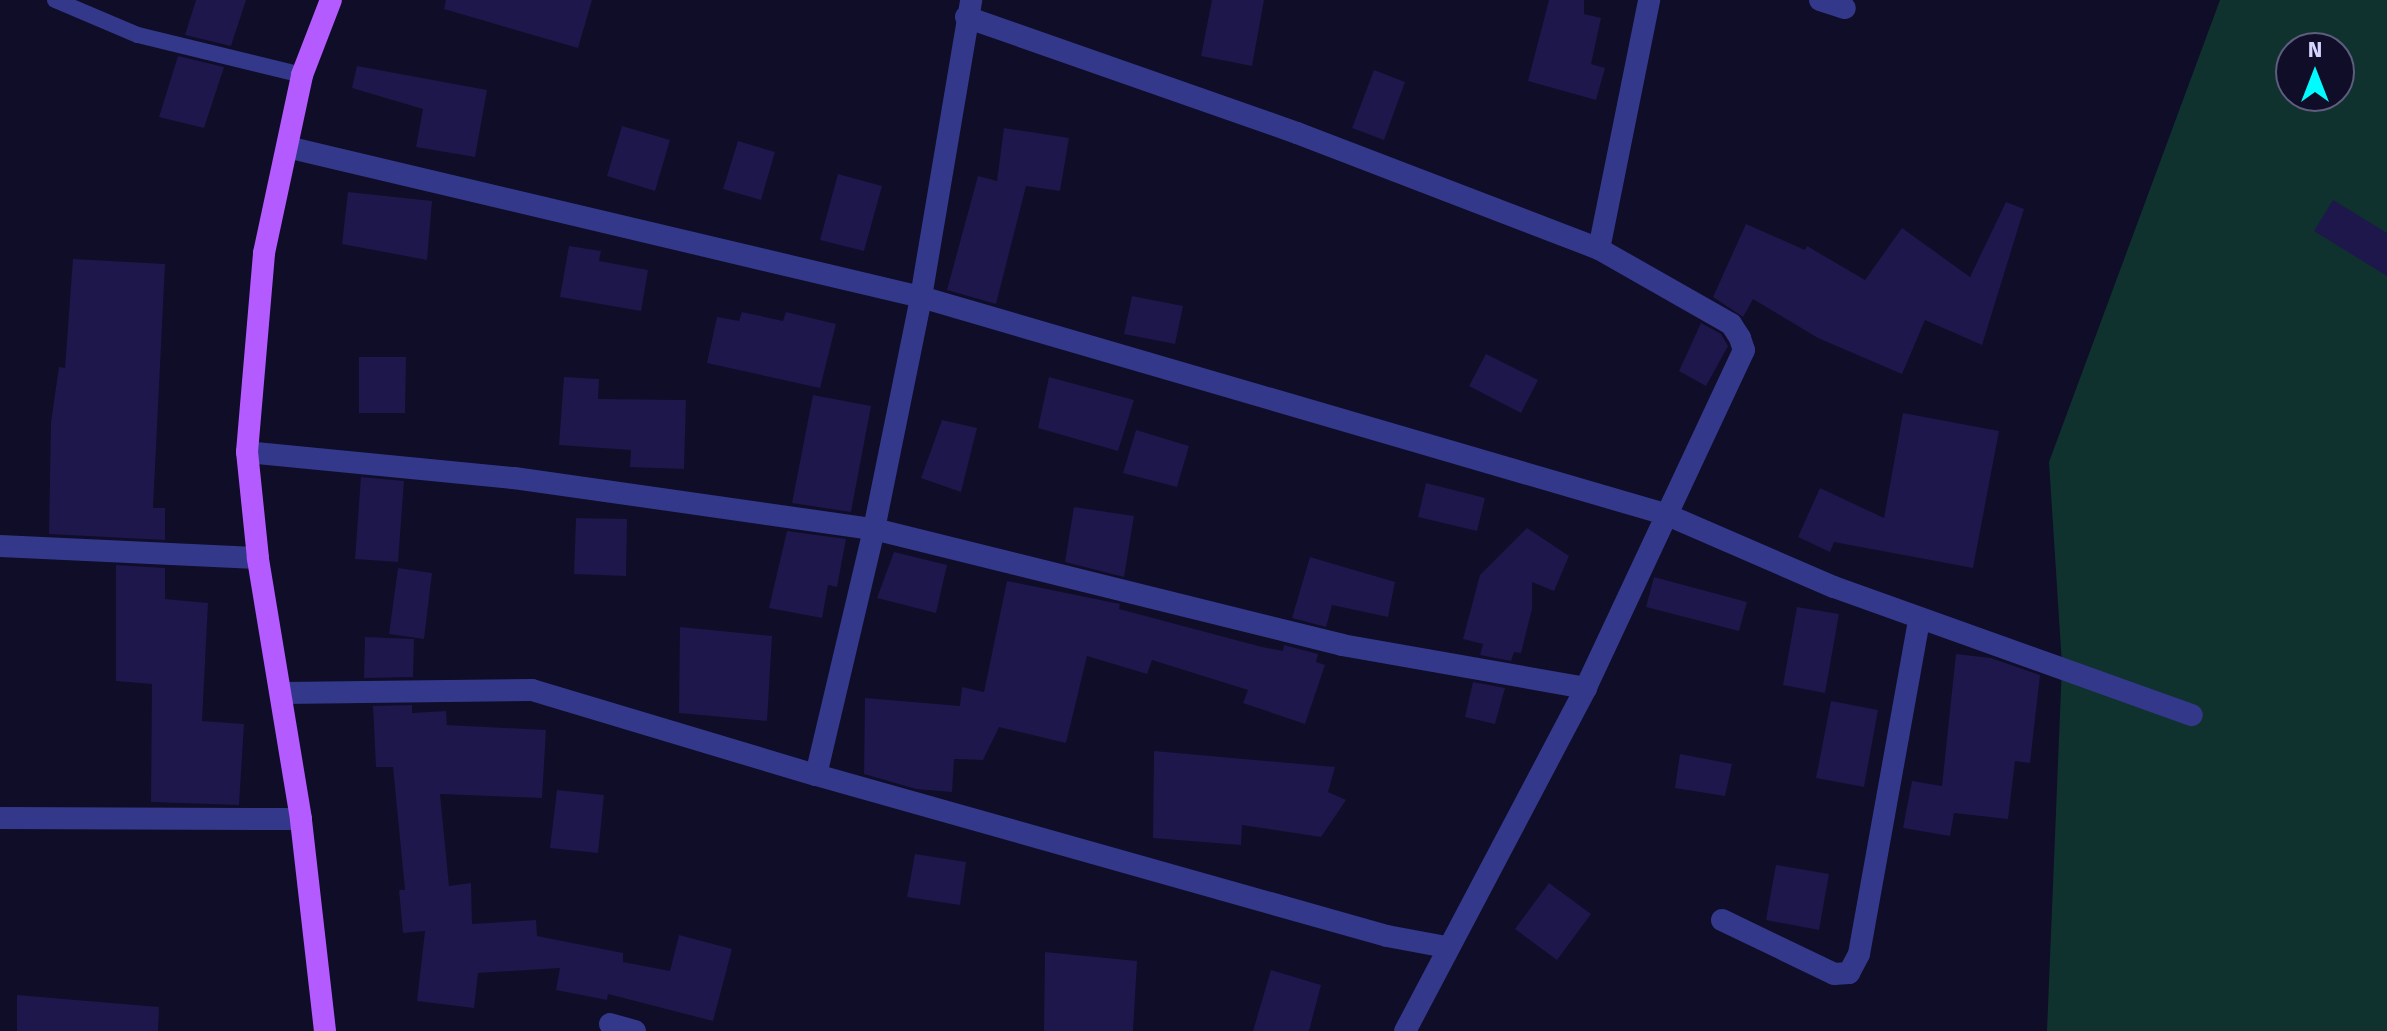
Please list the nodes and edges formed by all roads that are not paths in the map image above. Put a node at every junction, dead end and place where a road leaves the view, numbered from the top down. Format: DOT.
graph roads {
  1 [pos="55,0"];
  2 [pos="331,0"];
  3 [pos="1649,0"];
  4 [pos="1820,0"];
  5 [pos="1845,8"];
  6 [pos="968,9"];
  7 [pos="302,75"];
  8 [pos="287,147"];
  9 [pos="1599,249"];
  10 [pos="921,297"];
  11 [pos="247,452"];
  12 [pos="1665,514"];
  13 [pos="874,529"];
  14 [pos="0,546"];
  15 [pos="258,558"];
  16 [pos="1919,619"];
  17 [pos="1586,688"];
  18 [pos="283,693"];
  19 [pos="2192,715"];
  20 [pos="816,775"];
  21 [pos="0,818"];
  22 [pos="301,819"];
  23 [pos="1722,920"];
  24 [pos="1446,947"];
  25 [pos="610,1024"];
  26 [pos="325,1031"];
  27 [pos="635,1031"];
  28 [pos="1405,1031"];
  1 -- 7 [label="lane"];
  2 -- 7 [label="main road"];
  3 -- 9 [label="street"];
  4 -- 5 [label="street"];
  6 -- 9 [label="street"];
  6 -- 10 [label="street"];
  7 -- 8 [label="main road"];
  8 -- 10 [label="street"];
  8 -- 11 [label="main road"];
  9 -- 12 [label="street"];
  10 -- 12 [label="street"];
  10 -- 13 [label="street"];
  11 -- 13 [label="street"];
  11 -- 15 [label="main road"];
  12 -- 16 [label="street"];
  12 -- 17 [label="street"];
  13 -- 17 [label="street"];
  13 -- 20 [label="street"];
  14 -- 15 [label="street"];
  15 -- 18 [label="main road"];
  16 -- 19 [label="street"];
  16 -- 23 [label="street"];
  17 -- 24 [label="street"];
  18 -- 20 [label="street"];
  18 -- 22 [label="main road"];
  20 -- 24 [label="street"];
  21 -- 22 [label="street"];
  22 -- 26 [label="main road"];
  24 -- 28 [label="street"];
  25 -- 27 [label="street"];
}
